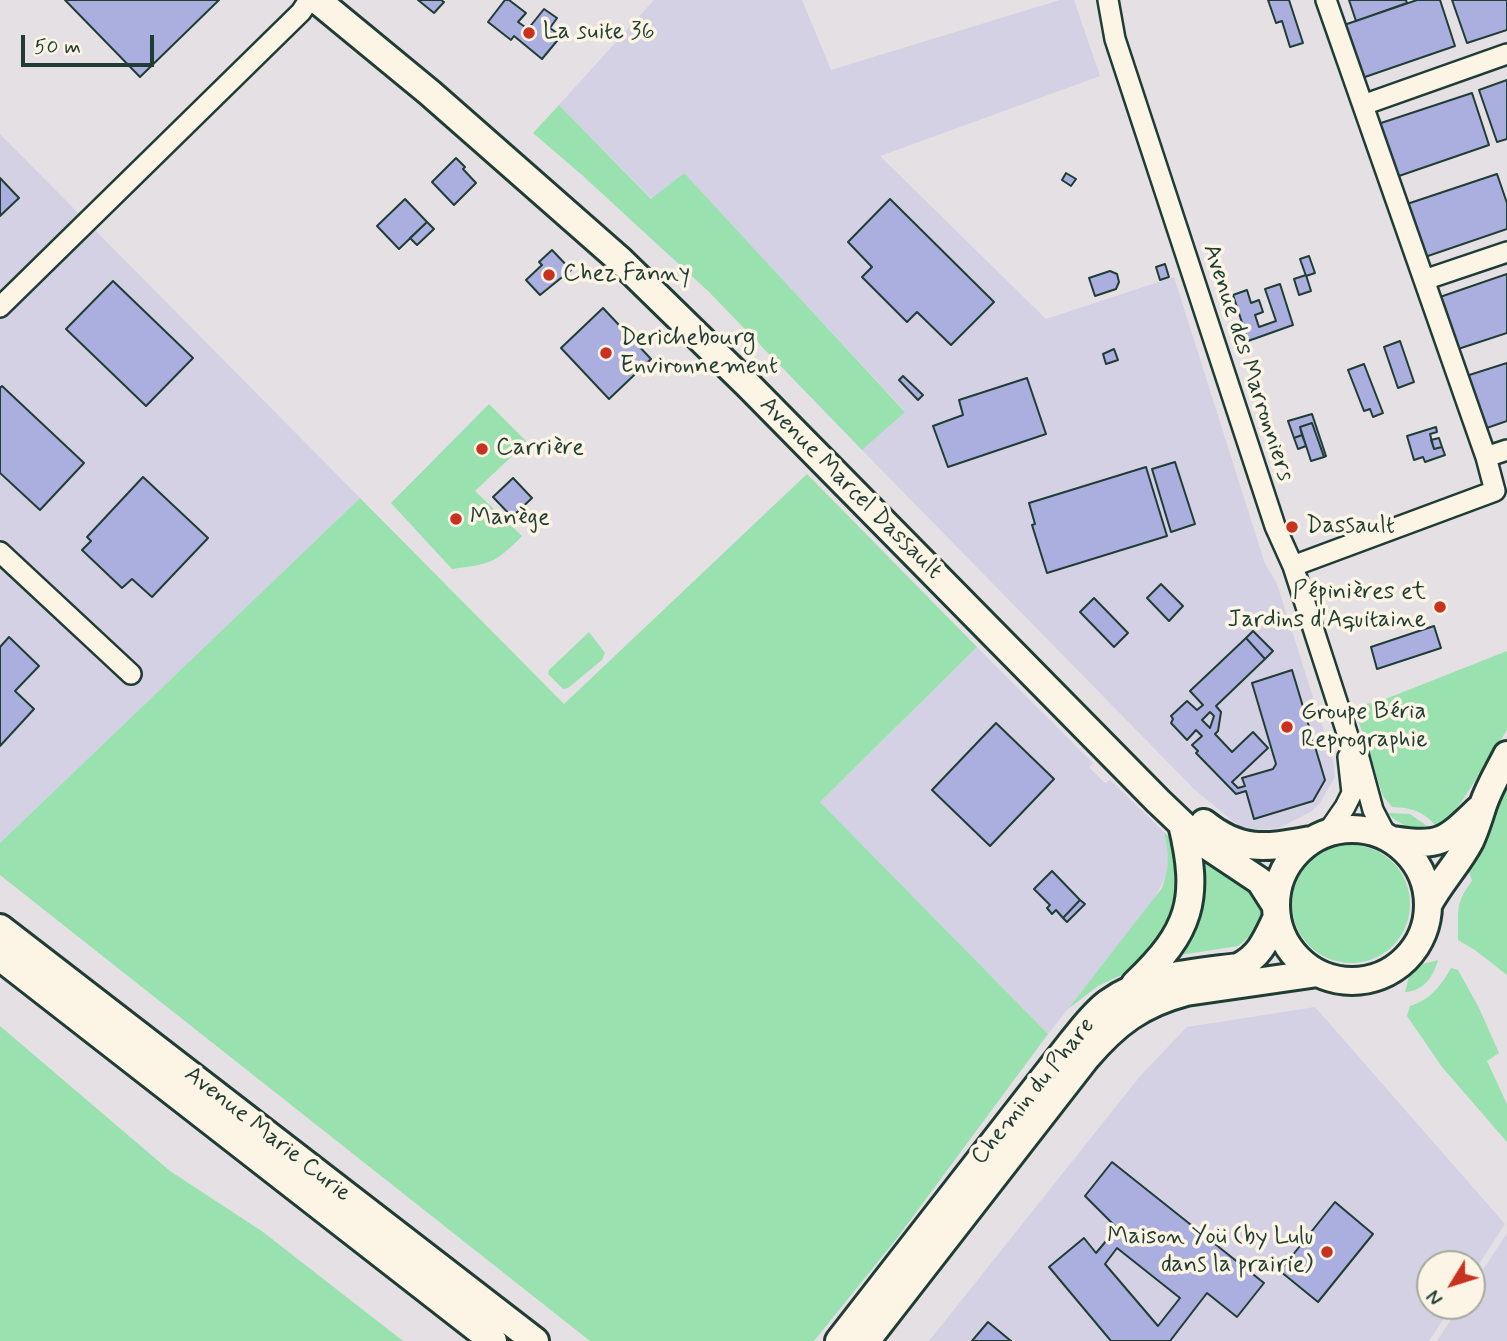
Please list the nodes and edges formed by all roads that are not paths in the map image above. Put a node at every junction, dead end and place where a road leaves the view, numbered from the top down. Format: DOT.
graph roads {
  1 [pos="309,0"];
  2 [pos="317,0"];
  3 [pos="343,0"];
  4 [pos="1108,0"];
  5 [pos="1326,0"];
  6 [pos="1507,54"];
  7 [pos="1363,105"];
  8 [pos="1507,252"];
  9 [pos="1424,280"];
  10 [pos="0,307"];
  11 [pos="754,380"];
  12 [pos="1507,450"];
  13 [pos="1486,457"];
  14 [pos="0,552"];
  15 [pos="1293,566"];
  16 [pos="131,674"];
  17 [pos="1349,738"];
  18 [pos="1507,755"];
  19 [pos="1482,806"];
  20 [pos="1182,824"];
  21 [pos="1319,836"];
  22 [pos="1390,839"];
  23 [pos="1428,905"];
  24 [pos="1276,912"];
  25 [pos="0,928"];
  26 [pos="0,957"];
  27 [pos="1318,973"];
  28 [pos="1129,990"];
  29 [pos="493,1341"];
  30 [pos="535,1341"];
  31 [pos="839,1341"];
  32 [pos="866,1341"];
  1 -- 10 [label="street"];
  2 -- 11 [label="main road, Avenue Marcel Dassault"];
  3 -- 11 [label="main road, Avenue Marcel Dassault"];
  4 -- 15 [label="street, Avenue des Marronniers"];
  5 -- 7 [label="street"];
  6 -- 7 [label="street"];
  7 -- 9 [label="street"];
  8 -- 9 [label="street"];
  9 -- 13 [label="street"];
  11 -- 20 [label="main road, Avenue Marcel Dassault"];
  11 -- 21 [label="main road, Avenue Marcel Dassault"];
  12 -- 13 [label="street"];
  13 -- 15 [label="street"];
  14 -- 16 [label="street"];
  15 -- 17 [label="street, Avenue des Marronniers"];
  17 -- 21 [label="street, Avenue des Marronniers"];
  17 -- 22 [label="street, Avenue des Marronniers"];
  18 -- 19 [label="main road"];
  19 -- 22 [label="main road"];
  19 -- 23 [label="main road"];
  20 -- 24 [label="main road, Avenue Marcel Dassault"];
  20 -- 28 [label="main road"];
  21 -- 22 [label="main road"];
  21 -- 24 [label="main road"];
  22 -- 23 [label="main road"];
  23 -- 27 [label="main road"];
  24 -- 27 [label="main road"];
  24 -- 28 [label="main road, Chemin du Phare"];
  25 -- 30 [label="main road, Avenue Marie Curie"];
  26 -- 29 [label="main road, Avenue Marie Curie"];
  27 -- 32 [label="main road, Chemin du Phare"];
  28 -- 31 [label="main road, Chemin du Phare"];
}
